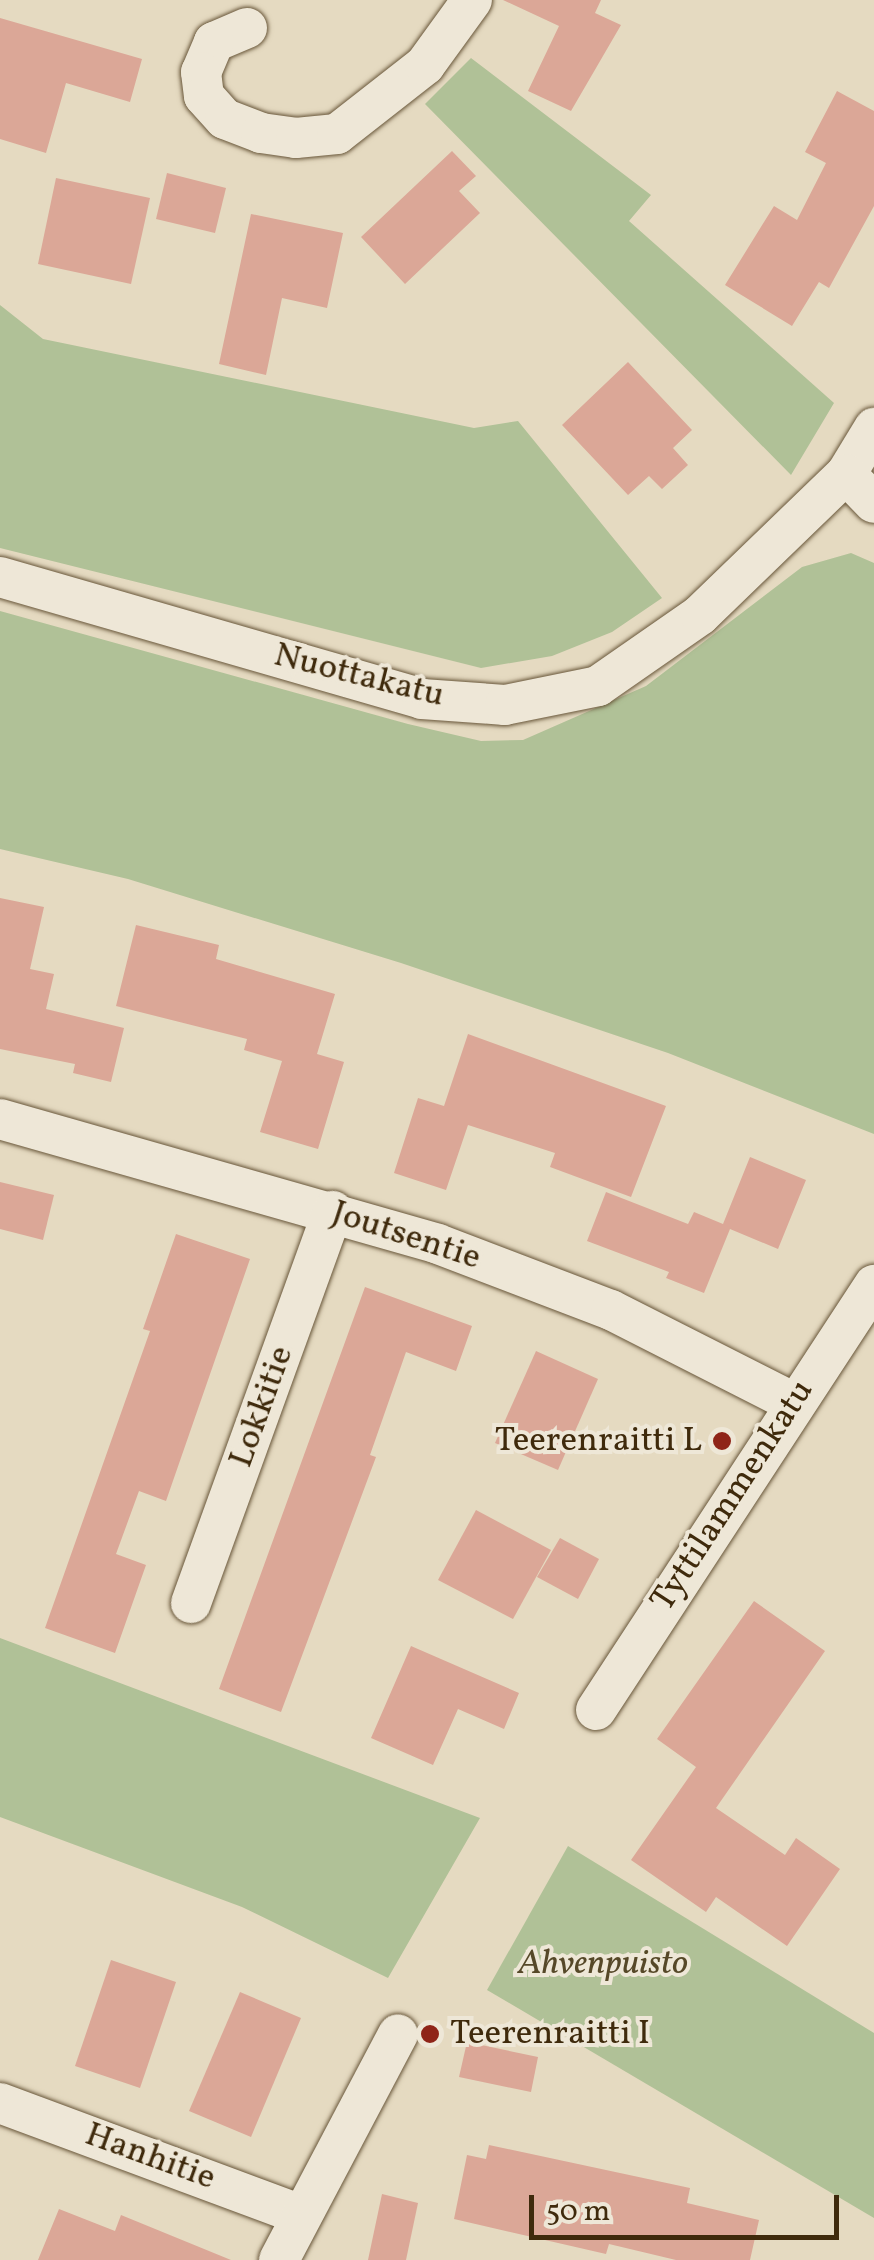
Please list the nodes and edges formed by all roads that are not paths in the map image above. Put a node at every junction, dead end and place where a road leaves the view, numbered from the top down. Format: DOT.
graph roads {
  1 [pos="472,0"];
  2 [pos="247,28"];
  3 [pos="874,428"];
  4 [pos="846,474"];
  5 [pos="874,503"];
  6 [pos="0,577"];
  7 [pos="0,1119"];
  8 [pos="334,1211"];
  9 [pos="874,1284"];
  10 [pos="792,1402"];
  11 [pos="191,1603"];
  12 [pos="596,1710"];
  13 [pos="398,2034"];
  14 [pos="0,2104"];
  15 [pos="298,2214"];
  16 [pos="279,2260"];
  1 -- 2 [label="street"];
  3 -- 4 [label="street, Nuottakatu"];
  4 -- 5 [label="street"];
  4 -- 6 [label="street, Nuottakatu"];
  7 -- 8 [label="street, Joutsentie"];
  8 -- 10 [label="street, Joutsentie"];
  8 -- 11 [label="street, Lokkitie"];
  9 -- 10 [label="street, Tyttilammenkatu"];
  10 -- 12 [label="street, Tyttilammenkatu"];
  13 -- 15 [label="street"];
  14 -- 15 [label="street, Hanhitie"];
  15 -- 16 [label="street"];
}
